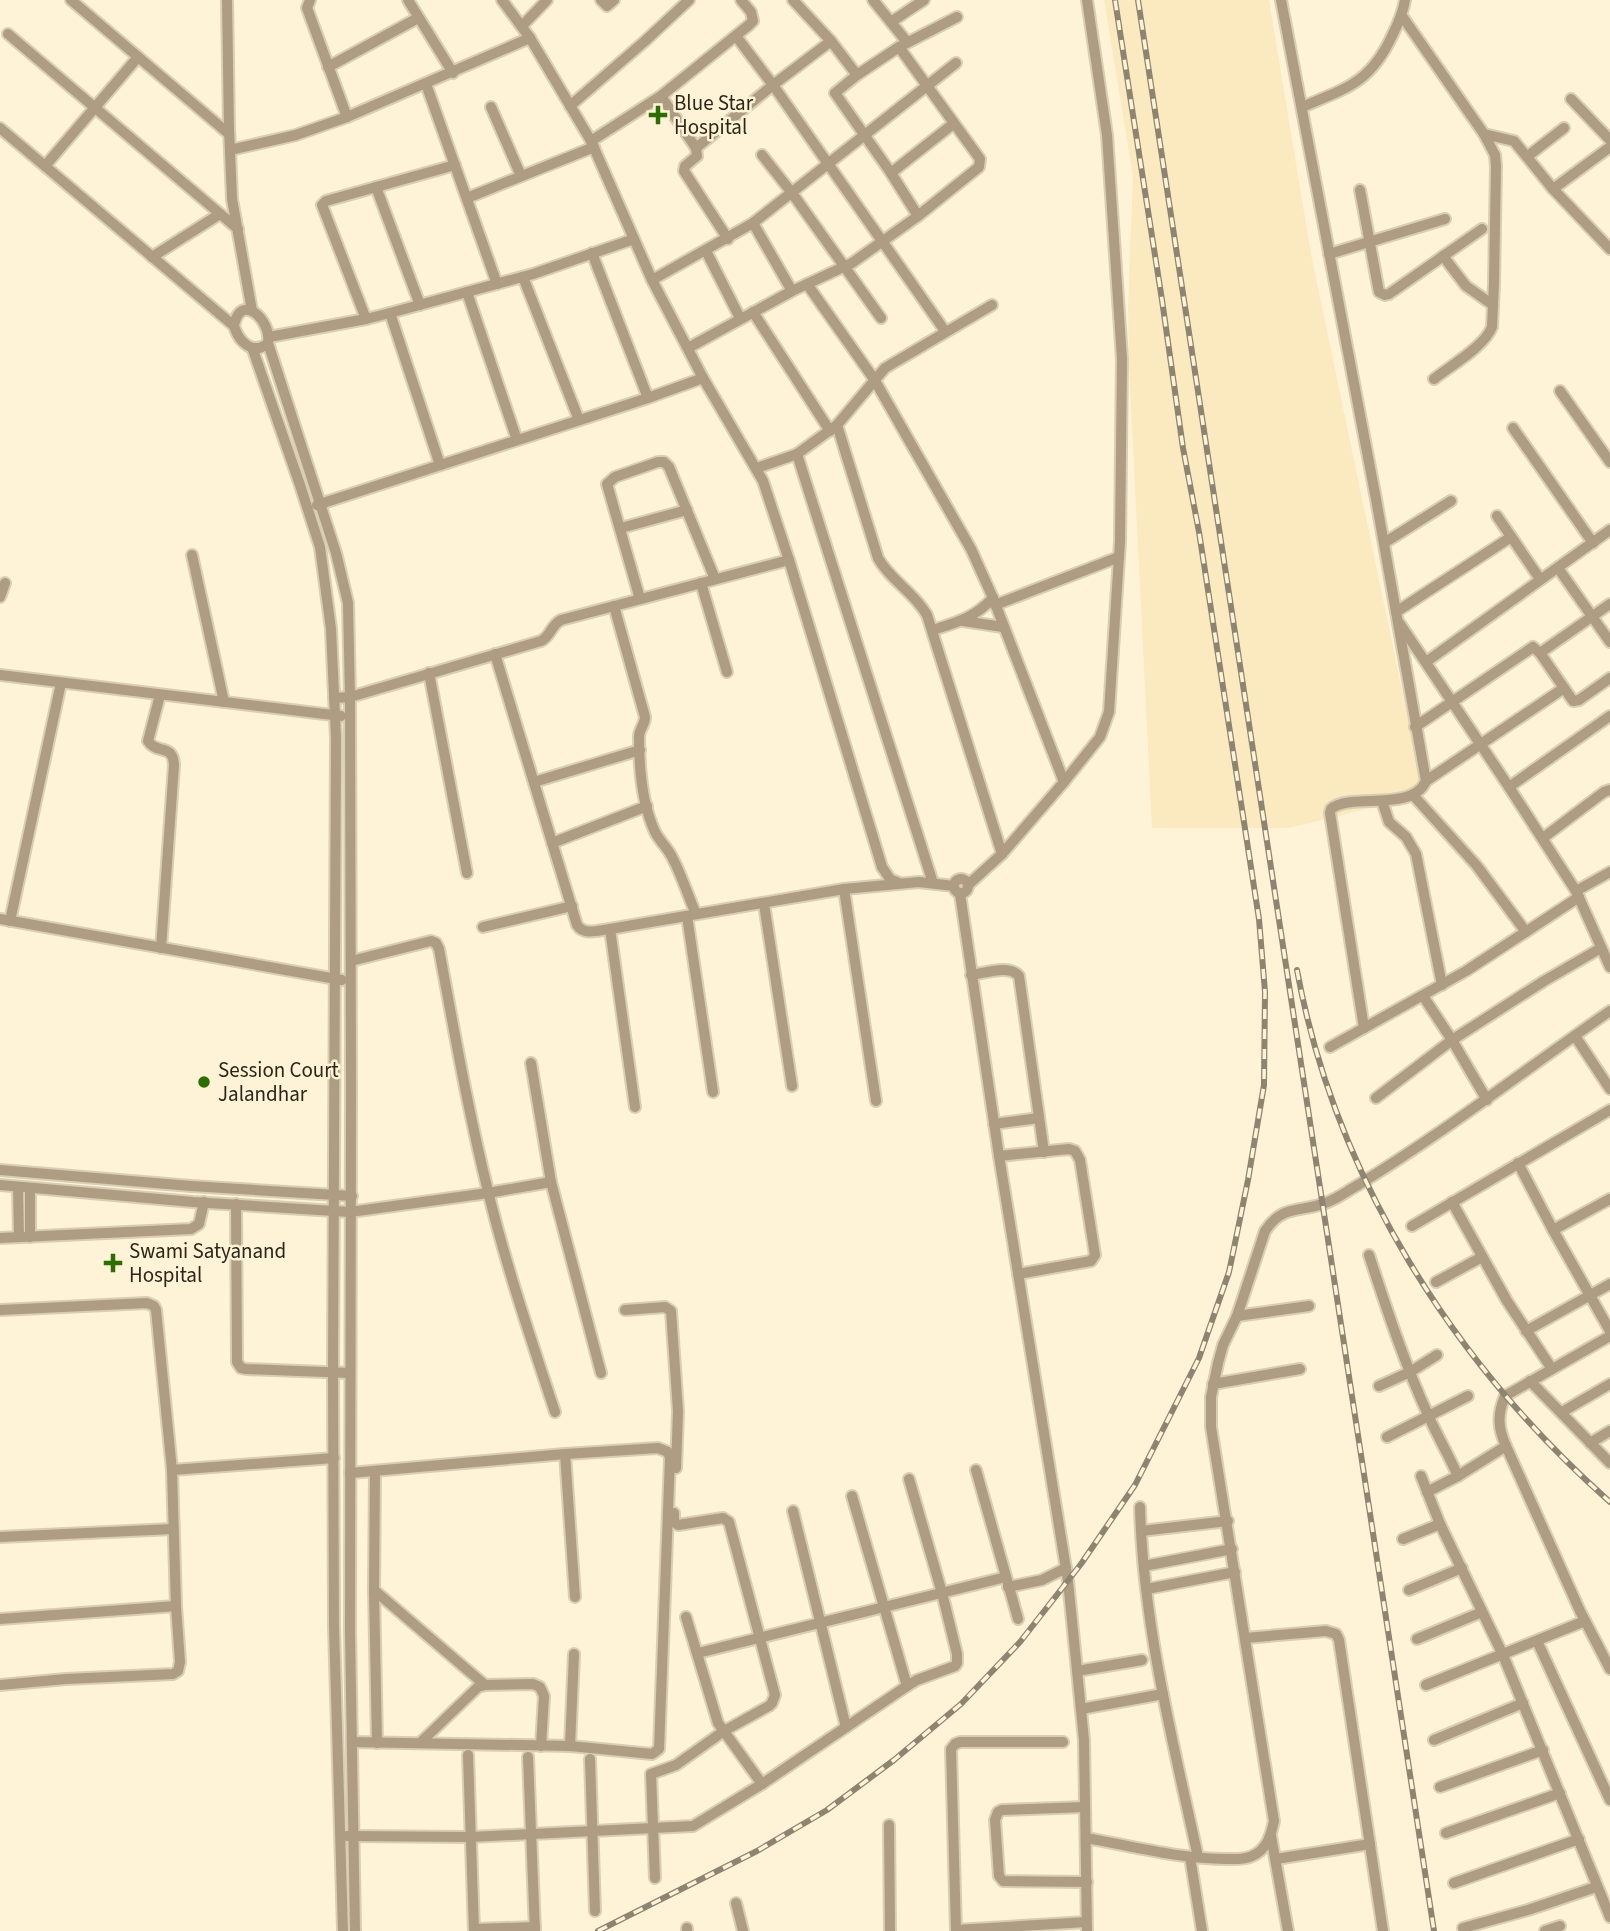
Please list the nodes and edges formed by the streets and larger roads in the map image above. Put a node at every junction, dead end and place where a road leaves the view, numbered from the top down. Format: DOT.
graph roads {
  1 [pos="71,0"];
  2 [pos="227,0"];
  3 [pos="310,0"];
  4 [pos="408,0"];
  5 [pos="502,0"];
  6 [pos="547,0"];
  7 [pos="601,0"];
  8 [pos="614,0"];
  9 [pos="689,0"];
  10 [pos="741,0"];
  11 [pos="793,0"];
  12 [pos="873,0"];
  13 [pos="924,0"];
  14 [pos="1087,0"];
  15 [pos="1281,0"];
  16 [pos="1405,0"];
  17 [pos="1402,16"];
  18 [pos="957,17"];
  19 [pos="418,18"];
  20 [pos="891,22"];
  21 [pos="522,26"];
  22 [pos="8,34"];
  23 [pos="736,36"];
  24 [pos="530,38"];
  25 [pos="831,41"];
  26 [pos="903,45"];
  27 [pos="138,57"];
  28 [pos="956,63"];
  29 [pos="328,67"];
  30 [pos="453,73"];
  31 [pos="857,75"];
  32 [pos="426,84"];
  33 [pos="773,85"];
  34 [pos="925,86"];
  35 [pos="661,96"];
  36 [pos="1572,99"];
  37 [pos="570,106"];
  38 [pos="491,107"];
  39 [pos="1302,107"];
  40 [pos="95,108"];
  41 [pos="347,117"];
  42 [pos="953,124"];
  43 [pos="0,128"];
  44 [pos="1564,128"];
  45 [pos="229,134"];
  46 [pos="1484,134"];
  47 [pos="865,136"];
  48 [pos="1610,140"];
  49 [pos="592,144"];
  50 [pos="1610,147"];
  51 [pos="696,148"];
  52 [pos="230,150"];
  53 [pos="762,155"];
  54 [pos="1528,156"];
  55 [pos="829,164"];
  56 [pos="455,165"];
  57 [pos="45,166"];
  58 [pos="891,173"];
  59 [pos="521,176"];
  60 [pos="376,187"];
  61 [pos="1553,189"];
  62 [pos="1360,190"];
  63 [pos="792,193"];
  64 [pos="467,198"];
  65 [pos="220,214"];
  66 [pos="918,216"];
  67 [pos="1445,219"];
  68 [pos="753,223"];
  69 [pos="238,229"];
  70 [pos="1482,229"];
  71 [pos="634,239"];
  72 [pos="727,239"];
  73 [pos="882,241"];
  74 [pos="1369,241"];
  75 [pos="1610,249"];
  76 [pos="706,251"];
  77 [pos="592,253"];
  78 [pos="1329,254"];
  79 [pos="1443,256"];
  80 [pos="152,257"];
  81 [pos="845,267"];
  82 [pos="523,277"];
  83 [pos="652,280"];
  84 [pos="497,284"];
  85 [pos="807,284"];
  86 [pos="792,291"];
  87 [pos="467,292"];
  88 [pos="420,304"];
  89 [pos="992,304"];
  90 [pos="1493,305"];
  91 [pos="252,311"];
  92 [pos="753,312"];
  93 [pos="390,313"];
  94 [pos="740,318"];
  95 [pos="881,318"];
  96 [pos="366,319"];
  97 [pos="234,326"];
  98 [pos="945,331"];
  99 [pos="268,340"];
  100 [pos="688,348"];
  101 [pos="253,350"];
  102 [pos="703,378"];
  103 [pos="874,379"];
  104 [pos="1434,379"];
  105 [pos="1560,391"];
  106 [pos="649,398"];
  107 [pos="579,420"];
  108 [pos="833,428"];
  109 [pos="1513,428"];
  110 [pos="517,440"];
  111 [pos="797,454"];
  112 [pos="1610,462"];
  113 [pos="440,465"];
  114 [pos="757,468"];
  115 [pos="1451,501"];
  116 [pos="321,503"];
  117 [pos="307,508"];
  118 [pos="687,510"];
  119 [pos="1497,516"];
  120 [pos="621,528"];
  121 [pos="1610,530"];
  122 [pos="1511,537"];
  123 [pos="1384,543"];
  124 [pos="1593,543"];
  125 [pos="191,555"];
  126 [pos="1119,557"];
  127 [pos="789,560"];
  128 [pos="1558,568"];
  129 [pos="715,579"];
  130 [pos="1540,579"];
  131 [pos="5,583"];
  132 [pos="701,583"];
  133 [pos="0,597"];
  134 [pos="640,599"];
  135 [pos="994,602"];
  136 [pos="1610,604"];
  137 [pos="614,606"];
  138 [pos="1592,615"];
  139 [pos="1397,616"];
  140 [pos="963,621"];
  141 [pos="1003,627"];
  142 [pos="933,630"];
  143 [pos="1610,642"];
  144 [pos="1540,653"];
  145 [pos="495,654"];
  146 [pos="1426,662"];
  147 [pos="727,672"];
  148 [pos="429,673"];
  149 [pos="0,676"];
  150 [pos="1610,678"];
  151 [pos="61,683"];
  152 [pos="1564,688"];
  153 [pos="160,695"];
  154 [pos="350,697"];
  155 [pos="334,698"];
  156 [pos="223,702"];
  157 [pos="1453,703"];
  158 [pos="335,715"];
  159 [pos="1610,716"];
  160 [pos="350,717"];
  161 [pos="1415,727"];
  162 [pos="1481,745"];
  163 [pos="640,750"];
  164 [pos="1426,781"];
  165 [pos="534,782"];
  166 [pos="1064,782"];
  167 [pos="1509,786"];
  168 [pos="1610,790"];
  169 [pos="1413,795"];
  170 [pos="1382,801"];
  171 [pos="646,806"];
  172 [pos="1543,838"];
  173 [pos="552,843"];
  174 [pos="1002,854"];
  175 [pos="1610,872"];
  176 [pos="467,873"];
  177 [pos="899,883"];
  178 [pos="933,883"];
  179 [pos="844,889"];
  180 [pos="957,890"];
  181 [pos="1577,894"];
  182 [pos="764,904"];
  183 [pos="572,906"];
  184 [pos="691,915"];
  185 [pos="5,920"];
  186 [pos="483,927"];
  187 [pos="610,929"];
  188 [pos="1525,932"];
  189 [pos="161,948"];
  190 [pos="1601,948"];
  191 [pos="351,961"];
  192 [pos="1610,967"];
  193 [pos="971,975"];
  194 [pos="335,979"];
  195 [pos="351,982"];
  196 [pos="1442,985"];
  197 [pos="1423,996"];
  198 [pos="1610,1012"];
  199 [pos="1364,1028"];
  200 [pos="1575,1036"];
  201 [pos="1452,1041"];
  202 [pos="1330,1047"];
  203 [pos="531,1063"];
  204 [pos="792,1086"];
  205 [pos="1610,1089"];
  206 [pos="713,1091"];
  207 [pos="1376,1098"];
  208 [pos="1487,1100"];
  209 [pos="876,1101"];
  210 [pos="635,1107"];
  211 [pos="1610,1110"];
  212 [pos="1039,1118"];
  213 [pos="995,1124"];
  214 [pos="1044,1152"];
  215 [pos="999,1156"];
  216 [pos="1518,1163"];
  217 [pos="0,1170"];
  218 [pos="150,1182"];
  219 [pos="551,1182"];
  220 [pos="0,1185"];
  221 [pos="18,1187"];
  222 [pos="30,1188"];
  223 [pos="488,1193"];
  224 [pos="335,1195"];
  225 [pos="352,1196"];
  226 [pos="149,1197"];
  227 [pos="1610,1199"];
  228 [pos="204,1202"];
  229 [pos="1452,1202"];
  230 [pos="236,1205"];
  231 [pos="334,1211"];
  232 [pos="350,1212"];
  233 [pos="1412,1226"];
  234 [pos="1553,1230"];
  235 [pos="24,1237"];
  236 [pos="0,1238"];
  237 [pos="1369,1255"];
  238 [pos="1482,1257"];
  239 [pos="1018,1274"];
  240 [pos="1436,1282"];
  241 [pos="1610,1284"];
  242 [pos="1590,1296"];
  243 [pos="1309,1306"];
  244 [pos="0,1310"];
  245 [pos="625,1310"];
  246 [pos="1237,1316"];
  247 [pos="1526,1331"];
  248 [pos="1610,1331"];
  249 [pos="1610,1336"];
  250 [pos="1437,1355"];
  251 [pos="1300,1369"];
  252 [pos="1552,1369"];
  253 [pos="333,1372"];
  254 [pos="1410,1372"];
  255 [pos="350,1373"];
  256 [pos="601,1373"];
  257 [pos="1530,1381"];
  258 [pos="1213,1384"];
  259 [pos="1610,1384"];
  260 [pos="1379,1387"];
  261 [pos="1468,1396"];
  262 [pos="555,1412"];
  263 [pos="1562,1412"];
  264 [pos="1428,1416"];
  265 [pos="1610,1431"];
  266 [pos="1387,1437"];
  267 [pos="1590,1443"];
  268 [pos="1506,1446"];
  269 [pos="565,1454"];
  270 [pos="334,1458"];
  271 [pos="1610,1463"];
  272 [pos="172,1470"];
  273 [pos="976,1470"];
  274 [pos="375,1472"];
  275 [pos="350,1473"];
  276 [pos="1421,1476"];
  277 [pos="1458,1476"];
  278 [pos="909,1479"];
  279 [pos="1427,1492"];
  280 [pos="852,1496"];
  281 [pos="1140,1507"];
  282 [pos="793,1511"];
  283 [pos="1228,1521"];
  284 [pos="1440,1524"];
  285 [pos="173,1529"];
  286 [pos="1140,1531"];
  287 [pos="0,1537"];
  288 [pos="1403,1539"];
  289 [pos="1232,1549"];
  290 [pos="1144,1566"];
  291 [pos="1066,1568"];
  292 [pos="1462,1568"];
  293 [pos="1235,1572"];
  294 [pos="1007,1582"];
  295 [pos="1147,1588"];
  296 [pos="374,1590"];
  297 [pos="1409,1590"];
  298 [pos="942,1593"];
  299 [pos="575,1597"];
  300 [pos="176,1606"];
  301 [pos="884,1608"];
  302 [pos="1482,1612"];
  303 [pos="686,1616"];
  304 [pos="0,1619"];
  305 [pos="1017,1619"];
  306 [pos="1585,1621"];
  307 [pos="821,1624"];
  308 [pos="761,1637"];
  309 [pos="1245,1639"];
  310 [pos="1417,1639"];
  311 [pos="1536,1641"];
  312 [pos="698,1653"];
  313 [pos="574,1654"];
  314 [pos="1503,1655"];
  315 [pos="1142,1660"];
  316 [pos="1610,1669"];
  317 [pos="1077,1671"];
  318 [pos="0,1685"];
  319 [pos="485,1685"];
  320 [pos="1426,1685"];
  321 [pos="907,1686"];
  322 [pos="1163,1694"];
  323 [pos="1523,1703"];
  324 [pos="1081,1709"];
  325 [pos="846,1727"];
  326 [pos="724,1731"];
  327 [pos="1434,1740"];
  328 [pos="352,1742"];
  329 [pos="377,1742"];
  330 [pos="1063,1742"];
  331 [pos="420,1743"];
  332 [pos="541,1746"];
  333 [pos="570,1746"];
  334 [pos="1542,1750"];
  335 [pos="468,1755"];
  336 [pos="528,1757"];
  337 [pos="590,1759"];
  338 [pos="762,1784"];
  339 [pos="1440,1787"];
  340 [pos="1560,1793"];
  341 [pos="1610,1800"];
  342 [pos="1086,1807"];
  343 [pos="888,1825"];
  344 [pos="653,1829"];
  345 [pos="591,1832"];
  346 [pos="1446,1833"];
  347 [pos="531,1835"];
  348 [pos="339,1836"];
  349 [pos="354,1836"];
  350 [pos="1271,1836"];
  351 [pos="471,1837"];
  352 [pos="1086,1838"];
  353 [pos="1579,1839"];
  354 [pos="1370,1844"];
  355 [pos="1194,1857"];
  356 [pos="1276,1859"];
  357 [pos="655,1878"];
  358 [pos="1087,1882"];
  359 [pos="1454,1883"];
  360 [pos="1597,1887"];
  361 [pos="736,1903"];
  362 [pos="594,1911"];
  363 [pos="1610,1917"];
  364 [pos="1087,1926"];
  365 [pos="1560,1926"];
  366 [pos="1463,1928"];
  367 [pos="535,1929"];
  368 [pos="474,1930"];
  369 [pos="343,1931"];
  370 [pos="355,1931"];
  371 [pos="743,1931"];
  372 [pos="890,1931"];
  373 [pos="956,1931"];
  374 [pos="1202,1931"];
  375 [pos="1288,1931"];
  376 [pos="1383,1931"];
  377 [pos="1545,1931"];
  1 -- 27 [label="street"];
  2 -- 45 [label="street"];
  3 -- 29 [label="street"];
  4 -- 19 [label="street"];
  5 -- 21 [label="street"];
  6 -- 21 [label="street"];
  7 -- 8 [label="street"];
  9 -- 37 [label="street"];
  10 -- 23 [label="street"];
  11 -- 25 [label="street"];
  12 -- 20 [label="street"];
  13 -- 20 [label="street"];
  14 -- 126 [label="street"];
  15 -- 39 [label="street"];
  16 -- 17 [label="street"];
  17 -- 39 [label="street"];
  17 -- 46 [label="street"];
  18 -- 26 [label="street"];
  19 -- 29 [label="street"];
  19 -- 30 [label="street"];
  20 -- 26 [label="street"];
  21 -- 24 [label="street"];
  22 -- 40 [label="street"];
  23 -- 33 [label="street"];
  23 -- 35 [label="street"];
  24 -- 30 [label="street"];
  24 -- 37 [label="street"];
  25 -- 31 [label="street"];
  25 -- 33 [label="street"];
  26 -- 31 [label="street"];
  26 -- 34 [label="street"];
  27 -- 40 [label="street"];
  27 -- 45 [label="street"];
  28 -- 34 [label="street"];
  29 -- 41 [label="street"];
  30 -- 32 [label="street"];
  31 -- 47 [label="street"];
  32 -- 41 [label="street"];
  32 -- 56 [label="street"];
  33 -- 51 [label="street"];
  33 -- 55 [label="street"];
  34 -- 42 [label="street"];
  34 -- 47 [label="street"];
  35 -- 49 [label="street"];
  35 -- 51 [label="street"];
  36 -- 48 [label="street"];
  37 -- 49 [label="street"];
  38 -- 59 [label="street"];
  39 -- 78 [label="street"];
  40 -- 57 [label="street"];
  40 -- 65 [label="street"];
  41 -- 52 [label="street"];
  42 -- 58 [label="street"];
  42 -- 66 [label="street"];
  43 -- 57 [label="street"];
  44 -- 54 [label="street"];
  45 -- 52 [label="street"];
  46 -- 54 [label="street"];
  46 -- 90 [label="street"];
  47 -- 55 [label="street"];
  47 -- 58 [label="street"];
  49 -- 59 [label="street"];
  49 -- 71 [label="street"];
  50 -- 61 [label="street"];
  51 -- 72 [label="street"];
  52 -- 69 [label="street"];
  53 -- 63 [label="street"];
  54 -- 61 [label="street"];
  55 -- 63 [label="street"];
  55 -- 73 [label="street"];
  56 -- 60 [label="street"];
  56 -- 64 [label="street"];
  57 -- 80 [label="street"];
  58 -- 66 [label="street"];
  59 -- 64 [label="street"];
  60 -- 88 [label="street"];
  60 -- 96 [label="street"];
  61 -- 75 [label="street"];
  62 -- 74 [label="street"];
  63 -- 68 [label="street"];
  63 -- 81 [label="street"];
  64 -- 84 [label="street"];
  65 -- 69 [label="street"];
  65 -- 80 [label="street"];
  66 -- 73 [label="street"];
  67 -- 74 [label="street"];
  68 -- 72 [label="street"];
  68 -- 86 [label="street"];
  69 -- 91 [label="street"];
  70 -- 79 [label="street"];
  71 -- 77 [label="street"];
  71 -- 83 [label="street"];
  72 -- 76 [label="street"];
  73 -- 81 [label="street"];
  73 -- 98 [label="street"];
  74 -- 78 [label="street"];
  74 -- 79 [label="street"];
  76 -- 83 [label="street"];
  76 -- 94 [label="street"];
  77 -- 82 [label="street"];
  77 -- 106 [label="street"];
  78 -- 123 [label="street"];
  79 -- 90 [label="street"];
  80 -- 97 [label="street"];
  81 -- 85 [label="street"];
  81 -- 95 [label="street"];
  82 -- 84 [label="street"];
  82 -- 107 [label="street"];
  83 -- 100 [label="street"];
  84 -- 87 [label="street"];
  85 -- 86 [label="street"];
  85 -- 103 [label="street"];
  86 -- 92 [label="street"];
  87 -- 88 [label="street"];
  87 -- 110 [label="street"];
  88 -- 93 [label="street"];
  89 -- 98 [label="street"];
  90 -- 104 [label="street"];
  91 -- 97 [label="street"];
  91 -- 99 [label="street"];
  92 -- 94 [label="street"];
  92 -- 108 [label="street"];
  93 -- 96 [label="street"];
  93 -- 113 [label="street"];
  94 -- 100 [label="street"];
  96 -- 99 [label="street"];
  97 -- 101 [label="street"];
  98 -- 103 [label="street"];
  99 -- 101 [label="street"];
  99 -- 116 [label="street"];
  100 -- 102 [label="street"];
  101 -- 117 [label="street"];
  102 -- 106 [label="street"];
  102 -- 114 [label="street"];
  103 -- 108 [label="street"];
  103 -- 135 [label="street"];
  105 -- 112 [label="street"];
  106 -- 107 [label="street"];
  107 -- 110 [label="street"];
  108 -- 111 [label="street"];
  108 -- 142 [label="street"];
  109 -- 124 [label="street"];
  110 -- 113 [label="street"];
  111 -- 114 [label="street"];
  111 -- 178 [label="street"];
  113 -- 116 [label="street"];
  114 -- 127 [label="street"];
  115 -- 123 [label="street"];
  116 -- 117 [label="street"];
  116 -- 154 [label="street"];
  117 -- 155 [label="street"];
  118 -- 120 [label="street"];
  118 -- 120 [label="street"];
  118 -- 129 [label="street"];
  119 -- 122 [label="street"];
  120 -- 134 [label="street"];
  121 -- 124 [label="street"];
  122 -- 130 [label="street"];
  122 -- 139 [label="street"];
  123 -- 139 [label="street"];
  124 -- 128 [label="street"];
  125 -- 156 [label="street"];
  126 -- 135 [label="street"];
  126 -- 166 [label="street"];
  127 -- 129 [label="street"];
  127 -- 177 [label="street"];
  128 -- 130 [label="street"];
  128 -- 138 [label="street"];
  129 -- 132 [label="street"];
  130 -- 146 [label="street"];
  131 -- 133 [label="street"];
  132 -- 134 [label="street"];
  132 -- 147 [label="street"];
  134 -- 137 [label="street"];
  135 -- 140 [label="street"];
  135 -- 141 [label="street"];
  136 -- 138 [label="street"];
  137 -- 145 [label="street"];
  137 -- 163 [label="street"];
  138 -- 143 [label="street"];
  138 -- 144 [label="street"];
  139 -- 146 [label="street"];
  139 -- 161 [label="street"];
  140 -- 141 [label="street"];
  140 -- 142 [label="street"];
  141 -- 166 [label="street"];
  142 -- 174 [label="street"];
  144 -- 152 [label="street"];
  144 -- 157 [label="street"];
  145 -- 148 [label="street"];
  145 -- 165 [label="street"];
  146 -- 157 [label="street"];
  148 -- 154 [label="street"];
  148 -- 176 [label="street"];
  149 -- 151 [label="street"];
  150 -- 152 [label="street"];
  151 -- 153 [label="street"];
  151 -- 185 [label="street"];
  152 -- 162 [label="street"];
  153 -- 156 [label="street"];
  153 -- 189 [label="street"];
  154 -- 155 [label="street"];
  154 -- 160 [label="street"];
  155 -- 158 [label="street"];
  156 -- 158 [label="street"];
  157 -- 161 [label="street"];
  157 -- 162 [label="street"];
  158 -- 160 [label="street"];
  158 -- 194 [label="street"];
  159 -- 167 [label="street"];
  160 -- 191 [label="street"];
  161 -- 164 [label="street"];
  162 -- 164 [label="street"];
  162 -- 167 [label="street"];
  163 -- 165 [label="street"];
  163 -- 171 [label="street"];
  164 -- 169 [label="street"];
  165 -- 173 [label="street"];
  166 -- 174 [label="street"];
  167 -- 172 [label="street"];
  168 -- 172 [label="street"];
  169 -- 170 [label="street"];
  169 -- 188 [label="street"];
  170 -- 196 [label="street"];
  170 -- 199 [label="street"];
  171 -- 173 [label="street"];
  171 -- 184 [label="street"];
  172 -- 181 [label="street"];
  173 -- 183 [label="street"];
  174 -- 180 [label="street"];
  175 -- 181 [label="street"];
  177 -- 178 [label="street"];
  177 -- 179 [label="street"];
  178 -- 180 [label="street"];
  179 -- 182 [label="street"];
  179 -- 209 [label="street"];
  180 -- 193 [label="street"];
  181 -- 188 [label="street"];
  181 -- 190 [label="street"];
  182 -- 184 [label="street"];
  182 -- 204 [label="street"];
  183 -- 186 [label="street"];
  183 -- 187 [label="street"];
  184 -- 187 [label="street"];
  184 -- 206 [label="street"];
  185 -- 189 [label="street"];
  187 -- 210 [label="street"];
  188 -- 196 [label="street"];
  189 -- 194 [label="street"];
  190 -- 192 [label="street"];
  190 -- 201 [label="street"];
  191 -- 195 [label="street"];
  191 -- 223 [label="street"];
  193 -- 212 [label="street"];
  193 -- 213 [label="street"];
  194 -- 195 [label="street"];
  194 -- 224 [label="street"];
  195 -- 225 [label="street"];
  196 -- 197 [label="street"];
  197 -- 199 [label="street"];
  197 -- 201 [label="street"];
  198 -- 200 [label="street"];
  199 -- 202 [label="street"];
  200 -- 205 [label="street"];
  200 -- 208 [label="street"];
  201 -- 207 [label="street"];
  201 -- 208 [label="street"];
  203 -- 219 [label="street"];
  208 -- 246 [label="street"];
  211 -- 216 [label="street"];
  212 -- 213 [label="street"];
  212 -- 214 [label="street"];
  213 -- 215 [label="street"];
  214 -- 215 [label="street"];
  214 -- 239 [label="street"];
  215 -- 239 [label="street"];
  216 -- 229 [label="street"];
  216 -- 234 [label="street"];
  217 -- 218 [label="street"];
  218 -- 224 [label="street"];
  218 -- 226 [label="street"];
  219 -- 223 [label="street"];
  219 -- 256 [label="street"];
  220 -- 221 [label="street"];
  221 -- 222 [label="street"];
  221 -- 235 [label="street"];
  222 -- 226 [label="street"];
  222 -- 235 [label="street"];
  223 -- 232 [label="street"];
  223 -- 262 [label="street"];
  224 -- 225 [label="street"];
  224 -- 231 [label="street"];
  225 -- 232 [label="street"];
  226 -- 228 [label="street"];
  227 -- 234 [label="street"];
  228 -- 230 [label="street"];
  228 -- 235 [label="street"];
  229 -- 233 [label="street"];
  229 -- 238 [label="street"];
  230 -- 231 [label="street"];
  230 -- 253 [label="street"];
  231 -- 232 [label="street"];
  231 -- 253 [label="street"];
  232 -- 255 [label="street"];
  234 -- 242 [label="street"];
  235 -- 236 [label="street"];
  237 -- 254 [label="street"];
  238 -- 240 [label="street"];
  238 -- 247 [label="street"];
  239 -- 291 [label="street"];
  241 -- 242 [label="street"];
  242 -- 247 [label="street"];
  242 -- 248 [label="street"];
  243 -- 246 [label="street"];
  244 -- 272 [label="street"];
  245 -- 308 [label="street"];
  246 -- 258 [label="street"];
  247 -- 252 [label="street"];
  249 -- 252 [label="street"];
  250 -- 254 [label="street"];
  251 -- 258 [label="street"];
  252 -- 257 [label="street"];
  253 -- 255 [label="street"];
  253 -- 270 [label="street"];
  254 -- 260 [label="street"];
  254 -- 264 [label="street"];
  255 -- 275 [label="street"];
  257 -- 263 [label="street"];
  257 -- 268 [label="street"];
  258 -- 283 [label="street"];
  259 -- 263 [label="street"];
  261 -- 264 [label="street"];
  263 -- 267 [label="street"];
  264 -- 266 [label="street"];
  264 -- 277 [label="street"];
  265 -- 267 [label="street"];
  267 -- 271 [label="street"];
  268 -- 277 [label="street"];
  268 -- 306 [label="street"];
  269 -- 274 [label="street"];
  269 -- 299 [label="street"];
  269 -- 333 [label="street"];
  270 -- 272 [label="street"];
  270 -- 348 [label="street"];
  272 -- 285 [label="street"];
  273 -- 294 [label="street"];
  274 -- 275 [label="street"];
  274 -- 296 [label="street"];
  275 -- 328 [label="street"];
  276 -- 279 [label="street"];
  277 -- 279 [label="street"];
  278 -- 298 [label="street"];
  279 -- 284 [label="street"];
  280 -- 301 [label="street"];
  281 -- 286 [label="street"];
  282 -- 307 [label="street"];
  283 -- 286 [label="street"];
  283 -- 289 [label="street"];
  284 -- 288 [label="street"];
  284 -- 292 [label="street"];
  285 -- 287 [label="street"];
  285 -- 300 [label="street"];
  286 -- 290 [label="street"];
  289 -- 290 [label="street"];
  289 -- 293 [label="street"];
  290 -- 295 [label="street"];
  291 -- 294 [label="street"];
  291 -- 317 [label="street"];
  292 -- 297 [label="street"];
  292 -- 302 [label="street"];
  293 -- 295 [label="street"];
  293 -- 309 [label="street"];
  294 -- 298 [label="street"];
  294 -- 305 [label="street"];
  295 -- 322 [label="street"];
  296 -- 319 [label="street"];
  296 -- 329 [label="street"];
  298 -- 301 [label="street"];
  298 -- 321 [label="street"];
  300 -- 304 [label="street"];
  300 -- 318 [label="street"];
  301 -- 307 [label="street"];
  301 -- 321 [label="street"];
  302 -- 310 [label="street"];
  302 -- 314 [label="street"];
  303 -- 312 [label="street"];
  306 -- 311 [label="street"];
  306 -- 316 [label="street"];
  307 -- 308 [label="street"];
  307 -- 325 [label="street"];
  308 -- 312 [label="street"];
  308 -- 326 [label="street"];
  309 -- 350 [label="street"];
  309 -- 354 [label="street"];
  311 -- 314 [label="street"];
  311 -- 341 [label="street"];
  312 -- 326 [label="street"];
  313 -- 333 [label="street"];
  314 -- 320 [label="street"];
  314 -- 323 [label="street"];
  315 -- 317 [label="street"];
  317 -- 324 [label="street"];
  319 -- 331 [label="street"];
  319 -- 332 [label="street"];
  321 -- 325 [label="street"];
  322 -- 324 [label="street"];
  322 -- 355 [label="street"];
  323 -- 327 [label="street"];
  323 -- 334 [label="street"];
  324 -- 342 [label="street"];
  325 -- 338 [label="street"];
  326 -- 338 [label="street"];
  326 -- 344 [label="street"];
  328 -- 329 [label="street"];
  328 -- 349 [label="street"];
  329 -- 331 [label="street"];
  330 -- 373 [label="street"];
  331 -- 332 [label="street"];
  332 -- 333 [label="street"];
  334 -- 339 [label="street"];
  334 -- 340 [label="street"];
  335 -- 351 [label="street"];
  336 -- 347 [label="street"];
  337 -- 345 [label="street"];
  338 -- 344 [label="street"];
  340 -- 346 [label="street"];
  340 -- 353 [label="street"];
  342 -- 352 [label="street"];
  342 -- 358 [label="street"];
  343 -- 372 [label="street"];
  344 -- 345 [label="street"];
  344 -- 357 [label="street"];
  345 -- 347 [label="street"];
  345 -- 362 [label="street"];
  347 -- 351 [label="street"];
  347 -- 367 [label="street"];
  348 -- 349 [label="street"];
  348 -- 369 [label="street"];
  349 -- 351 [label="street"];
  349 -- 370 [label="street"];
  350 -- 355 [label="street"];
  350 -- 356 [label="street"];
  351 -- 368 [label="street"];
  352 -- 355 [label="street"];
  352 -- 358 [label="street"];
  353 -- 359 [label="street"];
  353 -- 360 [label="street"];
  354 -- 356 [label="street"];
  354 -- 376 [label="street"];
  355 -- 374 [label="street"];
  356 -- 375 [label="street"];
  358 -- 364 [label="street"];
  360 -- 363 [label="street"];
  360 -- 366 [label="street"];
  361 -- 371 [label="street"];
  364 -- 373 [label="street"];
  365 -- 377 [label="street"];
  367 -- 368 [label="street"];
}
